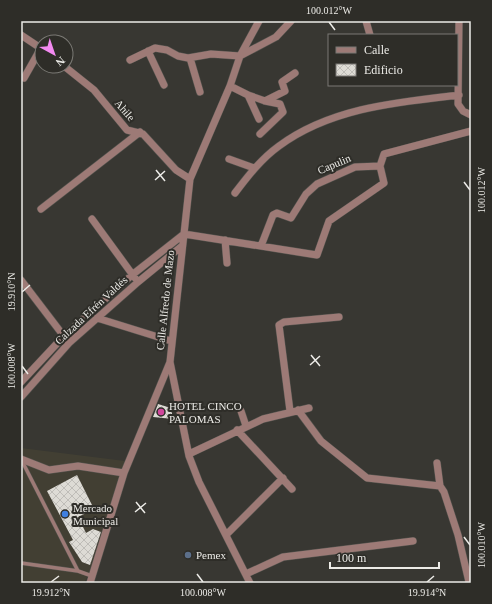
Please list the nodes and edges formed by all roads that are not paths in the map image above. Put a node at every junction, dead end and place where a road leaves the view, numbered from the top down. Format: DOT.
graph roads {
  1 [pos="259,21"];
  2 [pos="291,21"];
  3 [pos="366,21"];
  4 [pos="460,21"];
  5 [pos="370,34"];
  6 [pos="21,35"];
  7 [pos="34,44"];
  8 [pos="148,51"];
  9 [pos="240,56"];
  10 [pos="190,58"];
  11 [pos="130,60"];
  12 [pos="34,61"];
  13 [pos="295,73"];
  14 [pos="74,74"];
  15 [pos="24,78"];
  16 [pos="164,85"];
  17 [pos="230,86"];
  18 [pos="200,92"];
  19 [pos="248,95"];
  20 [pos="459,95"];
  21 [pos="265,101"];
  22 [pos="471,115"];
  23 [pos="259,119"];
  24 [pos="471,131"];
  25 [pos="140,132"];
  26 [pos="260,134"];
  27 [pos="229,159"];
  28 [pos="380,166"];
  29 [pos="254,168"];
  30 [pos="190,179"];
  31 [pos="235,193"];
  32 [pos="41,209"];
  33 [pos="92,219"];
  34 [pos="184,234"];
  35 [pos="225,240"];
  36 [pos="182,246"];
  37 [pos="261,246"];
  38 [pos="227,263"];
  39 [pos="132,275"];
  40 [pos="21,280"];
  41 [pos="138,282"];
  42 [pos="339,316"];
  43 [pos="97,318"];
  44 [pos="64,336"];
  45 [pos="171,340"];
  46 [pos="69,343"];
  47 [pos="170,362"];
  48 [pos="21,382"];
  49 [pos="21,397"];
  50 [pos="309,408"];
  51 [pos="298,410"];
  52 [pos="241,411"];
  53 [pos="290,411"];
  54 [pos="246,426"];
  55 [pos="237,430"];
  56 [pos="189,454"];
  57 [pos="21,460"];
  58 [pos="436,463"];
  59 [pos="124,473"];
  60 [pos="282,478"];
  61 [pos="440,486"];
  62 [pos="292,489"];
  63 [pos="226,535"];
  64 [pos="413,541"];
  65 [pos="21,564"];
  66 [pos="78,571"];
  67 [pos="246,574"];
  68 [pos="91,580"];
  69 [pos="470,582"];
  70 [pos="250,583"];
  1 -- 9 [label="street, Calle Alfredo de Mazo"];
  2 -- 9 [label="street"];
  3 -- 5 [label="street"];
  4 -- 20 [label="street"];
  6 -- 7 [label="street"];
  8 -- 10 [label="street"];
  8 -- 11 [label="street"];
  8 -- 16 [label="street"];
  9 -- 10 [label="street"];
  9 -- 17 [label="street, Calle Alfredo de Mazo"];
  10 -- 18 [label="street"];
  12 -- 15 [label="street"];
  13 -- 21 [label="street"];
  14 -- 25 [label="street, Ahile"];
  17 -- 19 [label="street"];
  17 -- 30 [label="street, Calle Alfredo de Mazo"];
  19 -- 21 [label="street"];
  19 -- 23 [label="street"];
  20 -- 22 [label="street"];
  20 -- 29 [label="street"];
  21 -- 26 [label="street"];
  24 -- 28 [label="street"];
  25 -- 30 [label="street, Ahile"];
  25 -- 32 [label="street"];
  27 -- 29 [label="street"];
  28 -- 37 [label="street, Capulin"];
  28 -- 37 [label="street"];
  29 -- 31 [label="street"];
  30 -- 34 [label="street, Calle Alfredo de Mazo"];
  33 -- 39 [label="street"];
  34 -- 35 [label="street"];
  34 -- 36 [label="street, Calle Alfredo de Mazo"];
  34 -- 39 [label="street, Calzada Efrén Valdés"];
  35 -- 37 [label="street"];
  35 -- 38 [label="street"];
  36 -- 41 [label="street, Calzada Efrén Valdés"];
  36 -- 45 [label="street, Calle Alfredo de Mazo"];
  39 -- 41 [label="street"];
  39 -- 44 [label="street, Calzada Efrén Valdés"];
  40 -- 44 [label="street"];
  41 -- 43 [label="street, Calzada Efrén Valdés"];
  42 -- 53 [label="street"];
  43 -- 45 [label="street"];
  43 -- 46 [label="street, Calzada Efrén Valdés"];
  44 -- 46 [label="street"];
  44 -- 48 [label="street, Calzada Efrén Valdés"];
  45 -- 47 [label="street, Calle Alfredo de Mazo"];
  46 -- 49 [label="street, Calzada Efrén Valdés"];
  47 -- 56 [label="street"];
  47 -- 59 [label="street, Calle Alfredo de Mazo"];
  50 -- 51 [label="street"];
  51 -- 53 [label="street"];
  51 -- 61 [label="street"];
  52 -- 54 [label="street"];
  53 -- 54 [label="street"];
  54 -- 55 [label="street"];
  55 -- 56 [label="street"];
  55 -- 60 [label="street"];
  56 -- 63 [label="street"];
  57 -- 59 [label="street"];
  57 -- 66 [label="lane"];
  58 -- 61 [label="street"];
  59 -- 68 [label="street, Calle Alfredo de Mazo"];
  60 -- 62 [label="street"];
  60 -- 63 [label="street"];
  61 -- 69 [label="street"];
  63 -- 67 [label="street"];
  64 -- 67 [label="street"];
  65 -- 66 [label="lane"];
  66 -- 68 [label="lane"];
  67 -- 70 [label="street"];
}
